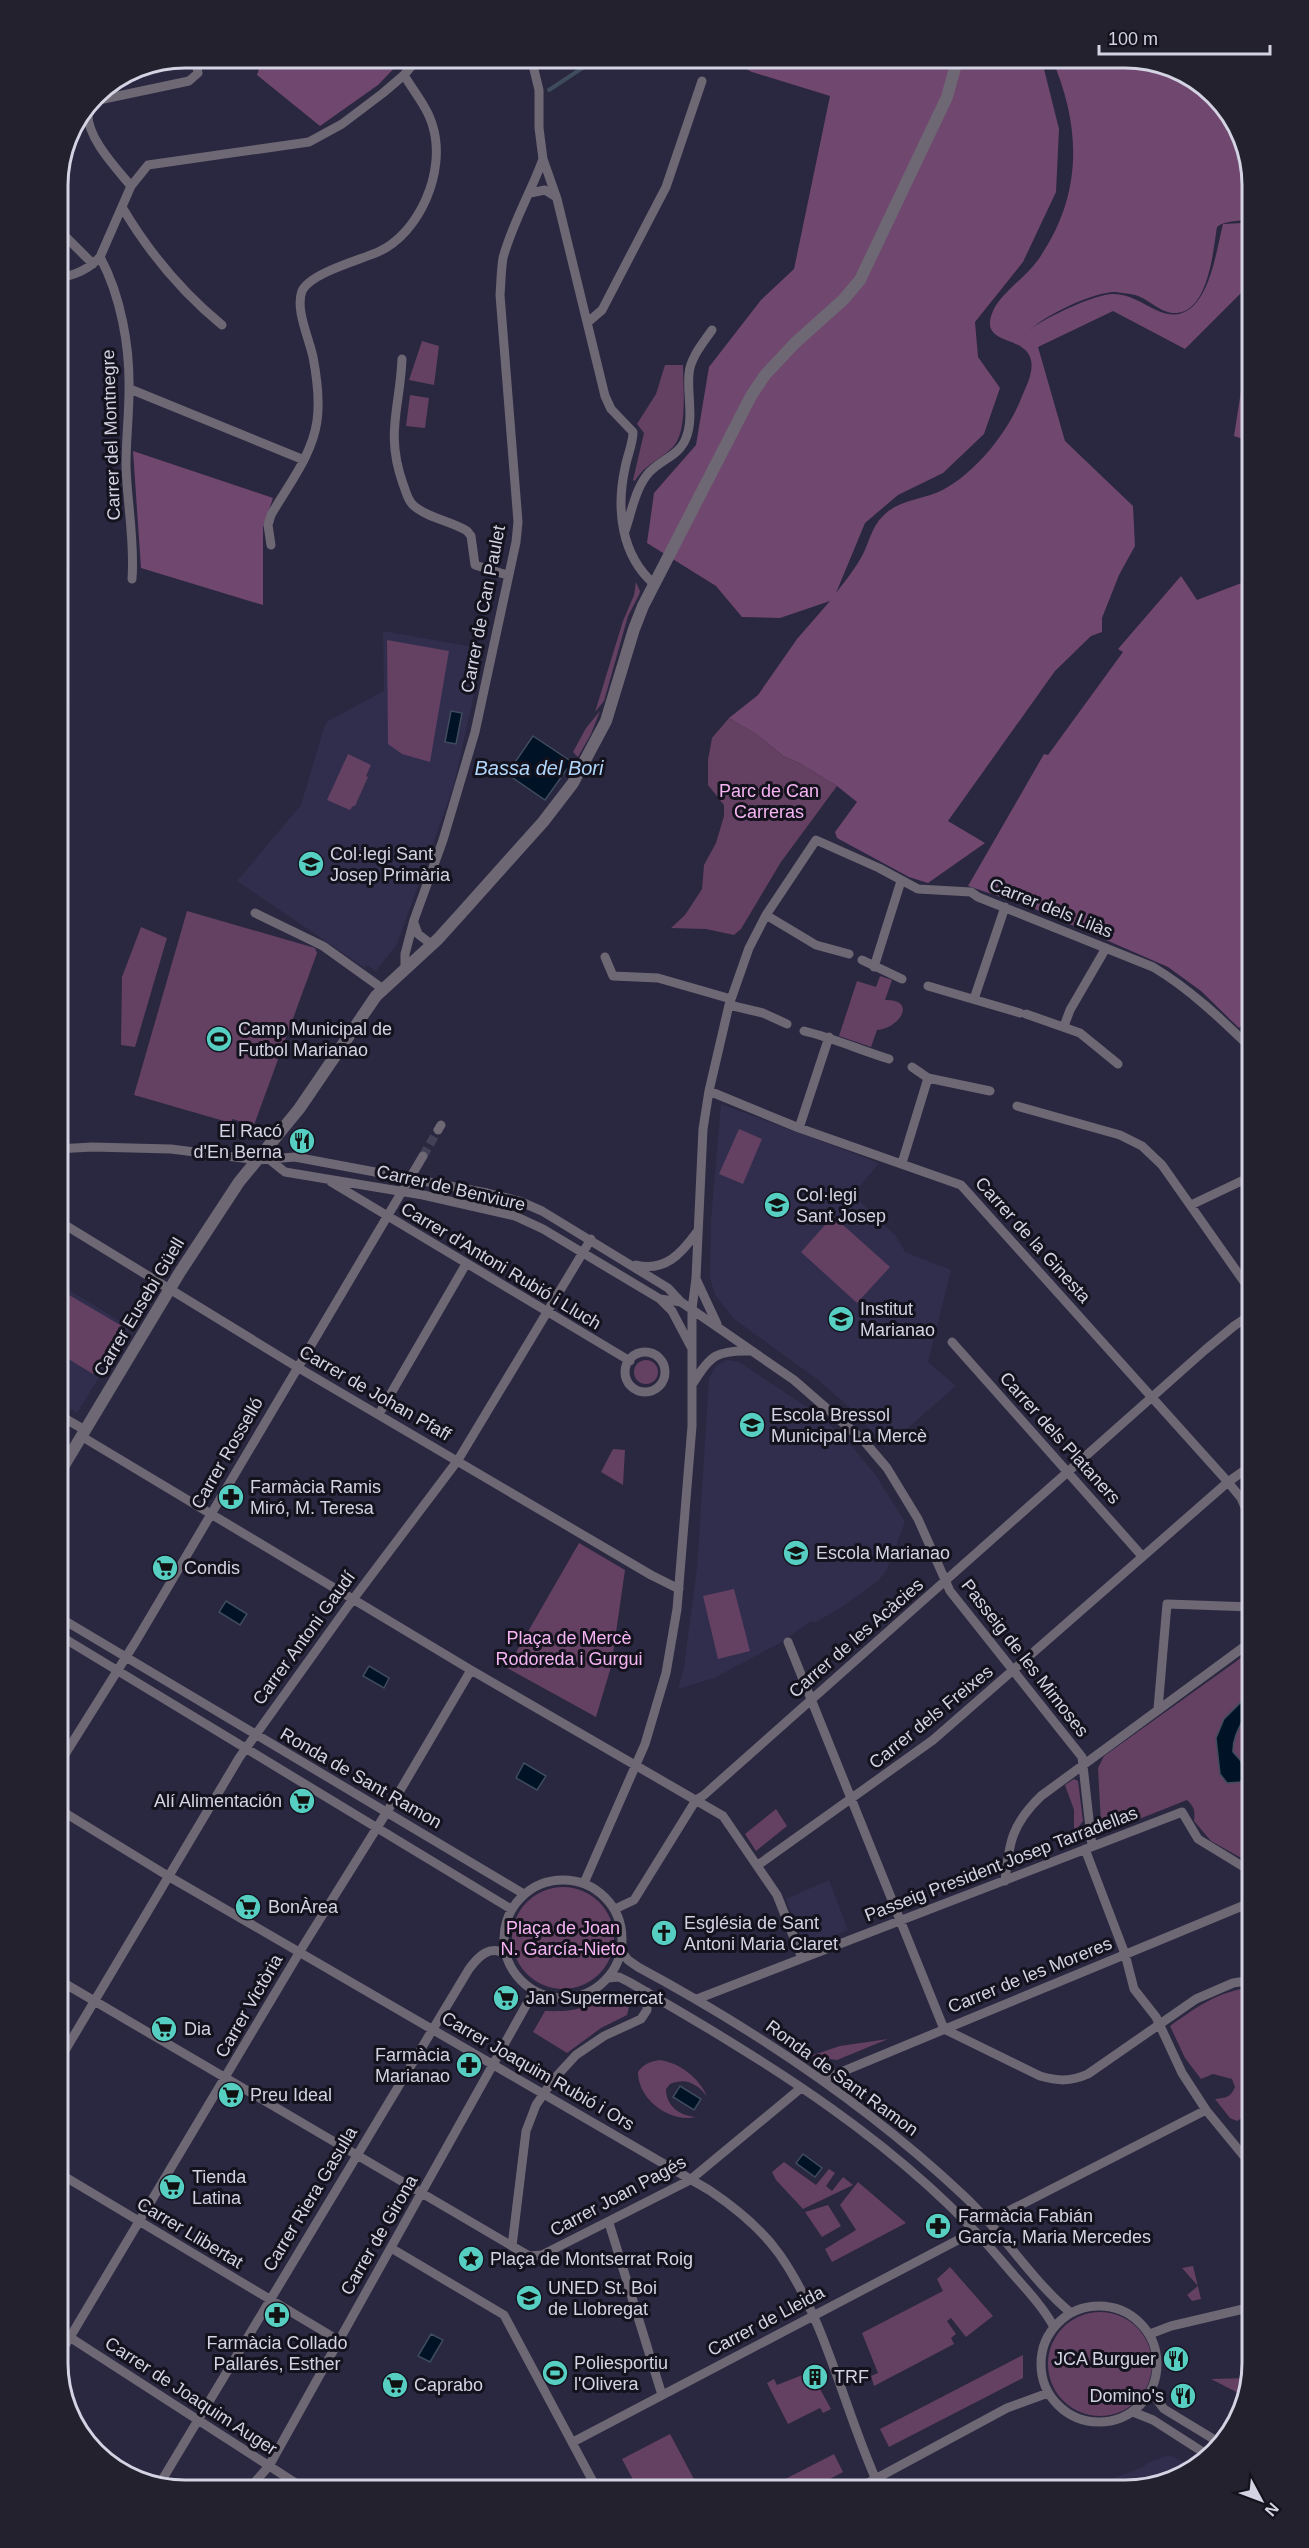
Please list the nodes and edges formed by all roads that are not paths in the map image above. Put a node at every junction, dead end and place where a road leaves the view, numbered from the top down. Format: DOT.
graph roads {
  1 [pos="197,68"];
  2 [pos="410,68"];
  3 [pos="534,68"];
  4 [pos="955,68"];
  5 [pos="404,75"];
  6 [pos="702,81"];
  7 [pos="105,99"];
  8 [pos="89,117"];
  9 [pos="543,159"];
  10 [pos="131,186"];
  11 [pos="530,193"];
  12 [pos="557,199"];
  13 [pos="122,207"];
  14 [pos="68,237"];
  15 [pos="96,261"];
  16 [pos="68,276"];
  17 [pos="588,322"];
  18 [pos="222,325"];
  19 [pos="712,330"];
  20 [pos="402,359"];
  21 [pos="130,389"];
  22 [pos="304,460"];
  23 [pos="621,488"];
  24 [pos="638,495"];
  25 [pos="624,533"];
  26 [pos="271,545"];
  27 [pos="507,575"];
  28 [pos="132,579"];
  29 [pos="654,584"];
  30 [pos="901,881"];
  31 [pos="1005,907"];
  32 [pos="255,914"];
  33 [pos="766,915"];
  34 [pos="414,920"];
  35 [pos="431,944"];
  36 [pos="1106,948"];
  37 [pos="849,954"];
  38 [pos="604,957"];
  39 [pos="862,960"];
  40 [pos="405,967"];
  41 [pos="873,967"];
  42 [pos="902,978"];
  43 [pos="928,986"];
  44 [pos="383,989"];
  45 [pos="974,999"];
  46 [pos="730,1002"];
  47 [pos="787,1024"];
  48 [pos="1064,1026"];
  49 [pos="804,1031"];
  50 [pos="829,1037"];
  51 [pos="1242,1040"];
  52 [pos="889,1059"];
  53 [pos="1118,1064"];
  54 [pos="912,1067"];
  55 [pos="928,1078"];
  56 [pos="709,1091"];
  57 [pos="990,1091"];
  58 [pos="1017,1106"];
  59 [pos="799,1128"];
  60 [pos="68,1148"];
  61 [pos="423,1156"];
  62 [pos="264,1160"];
  63 [pos="902,1163"];
  64 [pos="326,1178"];
  65 [pos="410,1178"];
  66 [pos="1242,1181"];
  67 [pos="402,1192"];
  68 [pos="1191,1205"];
  69 [pos="386,1217"];
  70 [pos="68,1227"];
  71 [pos="697,1232"];
  72 [pos="591,1239"];
  73 [pos="583,1252"];
  74 [pos="629,1263"];
  75 [pos="466,1264"];
  76 [pos="696,1278"];
  77 [pos="1242,1279"];
  78 [pos="171,1289"];
  79 [pos="660,1299"];
  80 [pos="681,1302"];
  81 [pos="692,1309"];
  82 [pos="546,1312"];
  83 [pos="1242,1321"];
  84 [pos="721,1331"];
  85 [pos="952,1342"];
  86 [pos="750,1351"];
  87 [pos="694,1352"];
  88 [pos="630,1361"];
  89 [pos="297,1367"];
  90 [pos="694,1382"];
  91 [pos="1152,1398"];
  92 [pos="379,1414"];
  93 [pos="68,1422"];
  94 [pos="83,1433"];
  95 [pos="68,1458"];
  96 [pos="458,1460"];
  97 [pos="1068,1471"];
  98 [pos="1242,1472"];
  99 [pos="1228,1482"];
  100 [pos="1242,1502"];
  101 [pos="211,1513"];
  102 [pos="1142,1556"];
  103 [pos="945,1580"];
  104 [pos="680,1590"];
  105 [pos="353,1598"];
  106 [pos="1242,1607"];
  107 [pos="68,1623"];
  108 [pos="68,1641"];
  109 [pos="788,1642"];
  110 [pos="1242,1648"];
  111 [pos="125,1657"];
  112 [pos="117,1670"];
  113 [pos="471,1670"];
  114 [pos="1013,1671"];
  115 [pos="812,1698"];
  116 [pos="1158,1709"];
  117 [pos="255,1734"];
  118 [pos="246,1748"];
  119 [pos="68,1749"];
  120 [pos="1082,1764"];
  121 [pos="636,1766"];
  122 [pos="696,1800"];
  123 [pos="851,1800"];
  124 [pos="386,1812"];
  125 [pos="68,1815"];
  126 [pos="376,1828"];
  127 [pos="1088,1848"];
  128 [pos="758,1865"];
  129 [pos="1242,1866"];
  130 [pos="168,1876"];
  131 [pos="1005,1881"];
  132 [pos="584,1883"];
  133 [pos="524,1894"];
  134 [pos="1242,1906"];
  135 [pos="511,1909"];
  136 [pos="615,1909"];
  137 [pos="902,1920"];
  138 [pos="621,1951"];
  139 [pos="299,1952"];
  140 [pos="506,1954"];
  141 [pos="1125,1954"];
  142 [pos="802,1959"];
  143 [pos="608,1978"];
  144 [pos="1242,1982"];
  145 [pos="68,1985"];
  146 [pos="534,1991"];
  147 [pos="647,1992"];
  148 [pos="697,1999"];
  149 [pos="95,2001"];
  150 [pos="1159,2026"];
  151 [pos="432,2028"];
  152 [pos="944,2029"];
  153 [pos="68,2046"];
  154 [pos="493,2065"];
  155 [pos="226,2077"];
  156 [pos="822,2080"];
  157 [pos="801,2088"];
  158 [pos="544,2094"];
  159 [pos="1206,2110"];
  160 [pos="1242,2153"];
  161 [pos="356,2154"];
  162 [pos="68,2179"];
  163 [pos="690,2180"];
  164 [pos="422,2193"];
  165 [pos="989,2221"];
  166 [pos="140,2222"];
  167 [pos="609,2223"];
  168 [pos="975,2231"];
  169 [pos="512,2246"];
  170 [pos="391,2248"];
  171 [pos="270,2299"];
  172 [pos="1242,2309"];
  173 [pos="1071,2313"];
  174 [pos="813,2315"];
  175 [pos="1054,2327"];
  176 [pos="1150,2334"];
  177 [pos="70,2337"];
  178 [pos="68,2340"];
  179 [pos="338,2340"];
  180 [pos="1151,2392"];
  181 [pos="1048,2393"];
  182 [pos="662,2395"];
  183 [pos="1133,2412"];
  184 [pos="198,2420"];
  185 [pos="1213,2439"];
  186 [pos="573,2442"];
  187 [pos="1202,2451"];
  188 [pos="269,2466"];
  189 [pos="163,2478"];
  190 [pos="876,2479"];
  191 [pos="257,2480"];
  192 [pos="291,2480"];
  193 [pos="592,2480"];
  1 -- 7 [label="street"];
  2 -- 5 [label="street"];
  3 -- 9 [label="street, Carrer de Can Paulet"];
  4 -- 29 [label="street, Carrer Eusebi Güell"];
  5 -- 10 [label="street"];
  5 -- 22 [label="street"];
  6 -- 17 [label="street"];
  8 -- 10 [label="street"];
  9 -- 11 [label="street, Carrer de Can Paulet"];
  9 -- 12 [label="street, Carrer de Can Paulet"];
  10 -- 13 [label="street"];
  11 -- 12 [label="street"];
  11 -- 27 [label="street, Carrer de Can Paulet"];
  12 -- 17 [label="street, Carrer de Can Paulet"];
  13 -- 15 [label="street"];
  13 -- 18 [label="street"];
  14 -- 15 [label="street"];
  15 -- 16 [label="street"];
  15 -- 21 [label="street, Carrer del Montnegre"];
  17 -- 23 [label="street, Carrer de Can Paulet"];
  19 -- 24 [label="street"];
  20 -- 27 [label="street"];
  21 -- 22 [label="street"];
  21 -- 28 [label="street, Carrer del Montnegre"];
  22 -- 26 [label="street"];
  23 -- 24 [label="street"];
  23 -- 25 [label="street"];
  24 -- 25 [label="street"];
  25 -- 29 [label="street"];
  27 -- 34 [label="street, Carrer de Can Paulet"];
  29 -- 35 [label="street, Carrer Eusebi Güell"];
  30 -- 31 [label="street, Carrer dels Lilàs"];
  30 -- 33 [label="street, Carrer dels Lilàs"];
  30 -- 41 [label="street"];
  31 -- 36 [label="street, Carrer dels Lilàs"];
  31 -- 45 [label="street"];
  32 -- 44 [label="street"];
  33 -- 37 [label="street"];
  33 -- 46 [label="street"];
  34 -- 35 [label="street"];
  34 -- 40 [label="street, Carrer de Can Paulet"];
  35 -- 40 [label="street, Carrer Eusebi Güell"];
  36 -- 48 [label="street"];
  36 -- 51 [label="street, Carrer dels Lilàs"];
  38 -- 46 [label="street"];
  39 -- 41 [label="street"];
  40 -- 44 [label="street, Carrer Eusebi Güell"];
  41 -- 42 [label="street"];
  43 -- 45 [label="street"];
  44 -- 62 [label="street, Carrer Eusebi Güell"];
  45 -- 48 [label="street"];
  46 -- 47 [label="street"];
  46 -- 56 [label="street"];
  48 -- 53 [label="street"];
  49 -- 50 [label="street"];
  50 -- 52 [label="street"];
  50 -- 59 [label="street"];
  54 -- 55 [label="street"];
  55 -- 57 [label="street"];
  55 -- 63 [label="street"];
  56 -- 59 [label="street, Carrer de la Ginesta"];
  56 -- 71 [label="street"];
  58 -- 68 [label="street"];
  59 -- 63 [label="street, Carrer de la Ginesta"];
  60 -- 62 [label="street, Carrer de Benviure"];
  61 -- 65 [label="street, Carrer Rosselló"];
  62 -- 64 [label="street, Carrer de Benviure"];
  62 -- 65 [label="street, Carrer de Benviure"];
  62 -- 78 [label="street, Carrer Eusebi Güell"];
  63 -- 91 [label="street, Carrer de la Ginesta"];
  64 -- 67 [label="street, Carrer de Benviure"];
  64 -- 69 [label="street, Carrer d'Antoni Rubió i Lluch"];
  65 -- 67 [label="street, Carrer Rosselló"];
  65 -- 72 [label="street, Carrer de Benviure"];
  66 -- 68 [label="street"];
  67 -- 69 [label="street, Carrer Rosselló"];
  67 -- 73 [label="street, Carrer de Benviure"];
  68 -- 77 [label="street"];
  69 -- 75 [label="street, Carrer d'Antoni Rubió i Lluch"];
  69 -- 89 [label="street, Carrer Rosselló"];
  70 -- 78 [label="street, Carrer de Johan Pfaff"];
  71 -- 74 [label="street, Carrer de Benviure"];
  71 -- 76 [label="street"];
  72 -- 73 [label="street, Carrer Antoni Gaudí"];
  72 -- 74 [label="street, Carrer de Benviure"];
  73 -- 79 [label="street, Carrer de Benviure"];
  73 -- 82 [label="street, Carrer Antoni Gaudí"];
  74 -- 80 [label="street, Carrer de Benviure"];
  75 -- 82 [label="street, Carrer d'Antoni Rubió i Lluch"];
  75 -- 92 [label="street"];
  76 -- 81 [label="street"];
  76 -- 84 [label="street"];
  78 -- 89 [label="street, Carrer de Johan Pfaff"];
  78 -- 94 [label="street, Carrer Eusebi Güell"];
  79 -- 80 [label="street, Carrer de Benviure"];
  79 -- 87 [label="street"];
  80 -- 81 [label="street, Carrer de Benviure"];
  81 -- 84 [label="street, Passeig de les Mimoses"];
  81 -- 87 [label="street"];
  82 -- 88 [label="street, Carrer d'Antoni Rubió i Lluch"];
  82 -- 96 [label="street, Carrer Antoni Gaudí"];
  83 -- 91 [label="street, Carrer de les Acàcies"];
  84 -- 86 [label="street, Passeig de les Mimoses"];
  85 -- 97 [label="street, Carrer dels Plataners"];
  86 -- 90 [label="street"];
  86 -- 103 [label="street, Passeig de les Mimoses"];
  87 -- 90 [label="street"];
  88 -- 88 [label="street"];
  89 -- 92 [label="street, Carrer de Johan Pfaff"];
  89 -- 101 [label="street, Carrer Rosselló"];
  90 -- 104 [label="street"];
  91 -- 97 [label="street, Carrer de les Acàcies"];
  91 -- 99 [label="street, Carrer de la Ginesta"];
  92 -- 96 [label="street, Carrer de Johan Pfaff"];
  93 -- 94 [label="street"];
  94 -- 95 [label="street, Carrer Eusebi Güell"];
  94 -- 101 [label="street"];
  96 -- 104 [label="street, Carrer de Johan Pfaff"];
  96 -- 105 [label="street, Carrer Antoni Gaudí"];
  97 -- 102 [label="street, Carrer dels Plataners"];
  97 -- 103 [label="street, Carrer de les Acàcies"];
  98 -- 99 [label="street, Carrer dels Freixes"];
  99 -- 100 [label="street, Carrer de la Ginesta"];
  99 -- 102 [label="street, Carrer dels Freixes"];
  101 -- 105 [label="street"];
  101 -- 111 [label="street, Carrer Rosselló"];
  102 -- 114 [label="street, Carrer dels Freixes"];
  103 -- 114 [label="street, Passeig de les Mimoses"];
  103 -- 115 [label="street, Carrer de les Acàcies"];
  104 -- 121 [label="street"];
  105 -- 113 [label="street"];
  105 -- 117 [label="street, Carrer Antoni Gaudí"];
  106 -- 116 [label="street"];
  107 -- 111 [label="street, Ronda de Sant Ramon"];
  108 -- 112 [label="street, Ronda de Sant Ramon"];
  109 -- 115 [label="street"];
  110 -- 116 [label="street"];
  111 -- 112 [label="street, Carrer Rosselló"];
  111 -- 117 [label="street, Ronda de Sant Ramon"];
  112 -- 118 [label="street, Ronda de Sant Ramon"];
  112 -- 119 [label="street, Carrer Rosselló"];
  113 -- 121 [label="street"];
  113 -- 124 [label="street, Carrer Victòria"];
  114 -- 120 [label="street, Passeig de les Mimoses"];
  114 -- 123 [label="street, Carrer dels Freixes"];
  115 -- 122 [label="street, Carrer de les Acàcies"];
  115 -- 123 [label="street"];
  116 -- 120 [label="street"];
  117 -- 118 [label="street, Carrer Antoni Gaudí"];
  117 -- 124 [label="street, Ronda de Sant Ramon"];
  118 -- 126 [label="street, Ronda de Sant Ramon"];
  118 -- 130 [label="street, Carrer Antoni Gaudí"];
  120 -- 127 [label="street, Passeig de les Mimoses"];
  120 -- 131 [label="street"];
  121 -- 122 [label="street"];
  121 -- 132 [label="street"];
  122 -- 128 [label="street"];
  122 -- 136 [label="street, Carrer de les Acàcies"];
  123 -- 128 [label="street, Carrer dels Freixes"];
  123 -- 137 [label="street"];
  124 -- 126 [label="street, Carrer Victòria"];
  124 -- 133 [label="street, Ronda de Sant Ramon"];
  125 -- 130 [label="street, Carrer Joaquim Rubió i Ors"];
  126 -- 135 [label="street, Ronda de Sant Ramon"];
  126 -- 139 [label="street, Carrer Victòria"];
  127 -- 129 [label="street, Passeig President Josep Tarradellas"];
  127 -- 131 [label="street, Passeig President Josep Tarradellas"];
  127 -- 141 [label="street, Passeig de les Mimoses"];
  128 -- 142 [label="street"];
  130 -- 139 [label="street, Carrer Joaquim Rubió i Ors"];
  130 -- 149 [label="street, Carrer Antoni Gaudí"];
  131 -- 137 [label="street, Passeig President Josep Tarradellas"];
  132 -- 133 [label="street"];
  132 -- 136 [label="street"];
  133 -- 135 [label="street"];
  134 -- 141 [label="street, Carrer de les Moreres"];
  135 -- 140 [label="street"];
  136 -- 138 [label="street"];
  137 -- 142 [label="street, Passeig President Josep Tarradellas"];
  137 -- 152 [label="street"];
  138 -- 143 [label="street"];
  138 -- 148 [label="street, Ronda de Sant Ramon"];
  139 -- 151 [label="street, Carrer Joaquim Rubió i Ors"];
  139 -- 155 [label="street, Carrer Victòria"];
  140 -- 146 [label="street"];
  140 -- 151 [label="street, Carrer Riera Gasulla"];
  141 -- 150 [label="street, Passeig de les Mimoses"];
  141 -- 152 [label="street, Carrer de les Moreres"];
  142 -- 148 [label="street, Passeig President Josep Tarradellas"];
  143 -- 146 [label="street"];
  143 -- 147 [label="street, Ronda de Sant Ramon"];
  144 -- 150 [label="street"];
  145 -- 149 [label="street"];
  146 -- 154 [label="street, Carrer de Girona"];
  147 -- 157 [label="street, Ronda de Sant Ramon"];
  147 -- 158 [label="street"];
  148 -- 156 [label="street, Ronda de Sant Ramon"];
  149 -- 153 [label="street, Carrer Antoni Gaudí"];
  149 -- 155 [label="street"];
  150 -- 152 [label="street"];
  150 -- 159 [label="street, Passeig de les Mimoses"];
  151 -- 154 [label="street, Carrer Joaquim Rubió i Ors"];
  151 -- 161 [label="street, Carrer Riera Gasulla"];
  152 -- 156 [label="street, Carrer de les Moreres"];
  154 -- 158 [label="street, Carrer Joaquim Rubió i Ors"];
  154 -- 164 [label="street, Carrer de Girona"];
  155 -- 161 [label="street"];
  155 -- 166 [label="street, Carrer Victòria"];
  156 -- 165 [label="street, Ronda de Sant Ramon"];
  157 -- 163 [label="street, Carrer Joan Pagés"];
  157 -- 168 [label="street, Ronda de Sant Ramon"];
  158 -- 163 [label="street, Carrer Joaquim Rubió i Ors"];
  158 -- 169 [label="street"];
  159 -- 160 [label="street, Passeig de les Mimoses"];
  159 -- 165 [label="street"];
  161 -- 164 [label="street"];
  161 -- 171 [label="street, Carrer Riera Gasulla"];
  162 -- 166 [label="street, Carrer Llibertat"];
  163 -- 167 [label="street, Carrer Joan Pagés"];
  163 -- 174 [label="street, Carrer Joaquim Rubió i Ors"];
  164 -- 169 [label="street"];
  164 -- 170 [label="street, Carrer de Girona"];
  165 -- 173 [label="street, Ronda de Sant Ramon"];
  166 -- 171 [label="street, Carrer Llibertat"];
  166 -- 177 [label="street, Carrer Victòria"];
  167 -- 169 [label="street, Carrer Joan Pagés"];
  167 -- 182 [label="street"];
  168 -- 174 [label="street, Carrer de Lleida"];
  168 -- 175 [label="street, Ronda de Sant Ramon"];
  170 -- 179 [label="street, Carrer de Girona"];
  170 -- 186 [label="street"];
  171 -- 179 [label="street, Carrer Llibertat"];
  171 -- 184 [label="street, Carrer Riera Gasulla"];
  172 -- 176 [label="street"];
  173 -- 175 [label="street"];
  173 -- 176 [label="street"];
  174 -- 182 [label="street, Carrer de Lleida"];
  174 -- 190 [label="street, Carrer Joaquim Rubió i Ors"];
  175 -- 181 [label="street"];
  176 -- 180 [label="street"];
  177 -- 178 [label="street, Carrer Victòria"];
  177 -- 184 [label="street, Carrer de Joaquim Auger"];
  179 -- 188 [label="street, Carrer de Girona"];
  180 -- 183 [label="street"];
  180 -- 185 [label="street"];
  181 -- 183 [label="street"];
  181 -- 190 [label="street"];
  182 -- 186 [label="street, Carrer de Lleida"];
  183 -- 187 [label="street"];
  184 -- 188 [label="street, Carrer de Joaquim Auger"];
  184 -- 189 [label="street, Carrer Riera Gasulla"];
  186 -- 193 [label="street"];
  188 -- 191 [label="street, Carrer de Girona"];
  188 -- 192 [label="street, Carrer de Joaquim Auger"];
}
